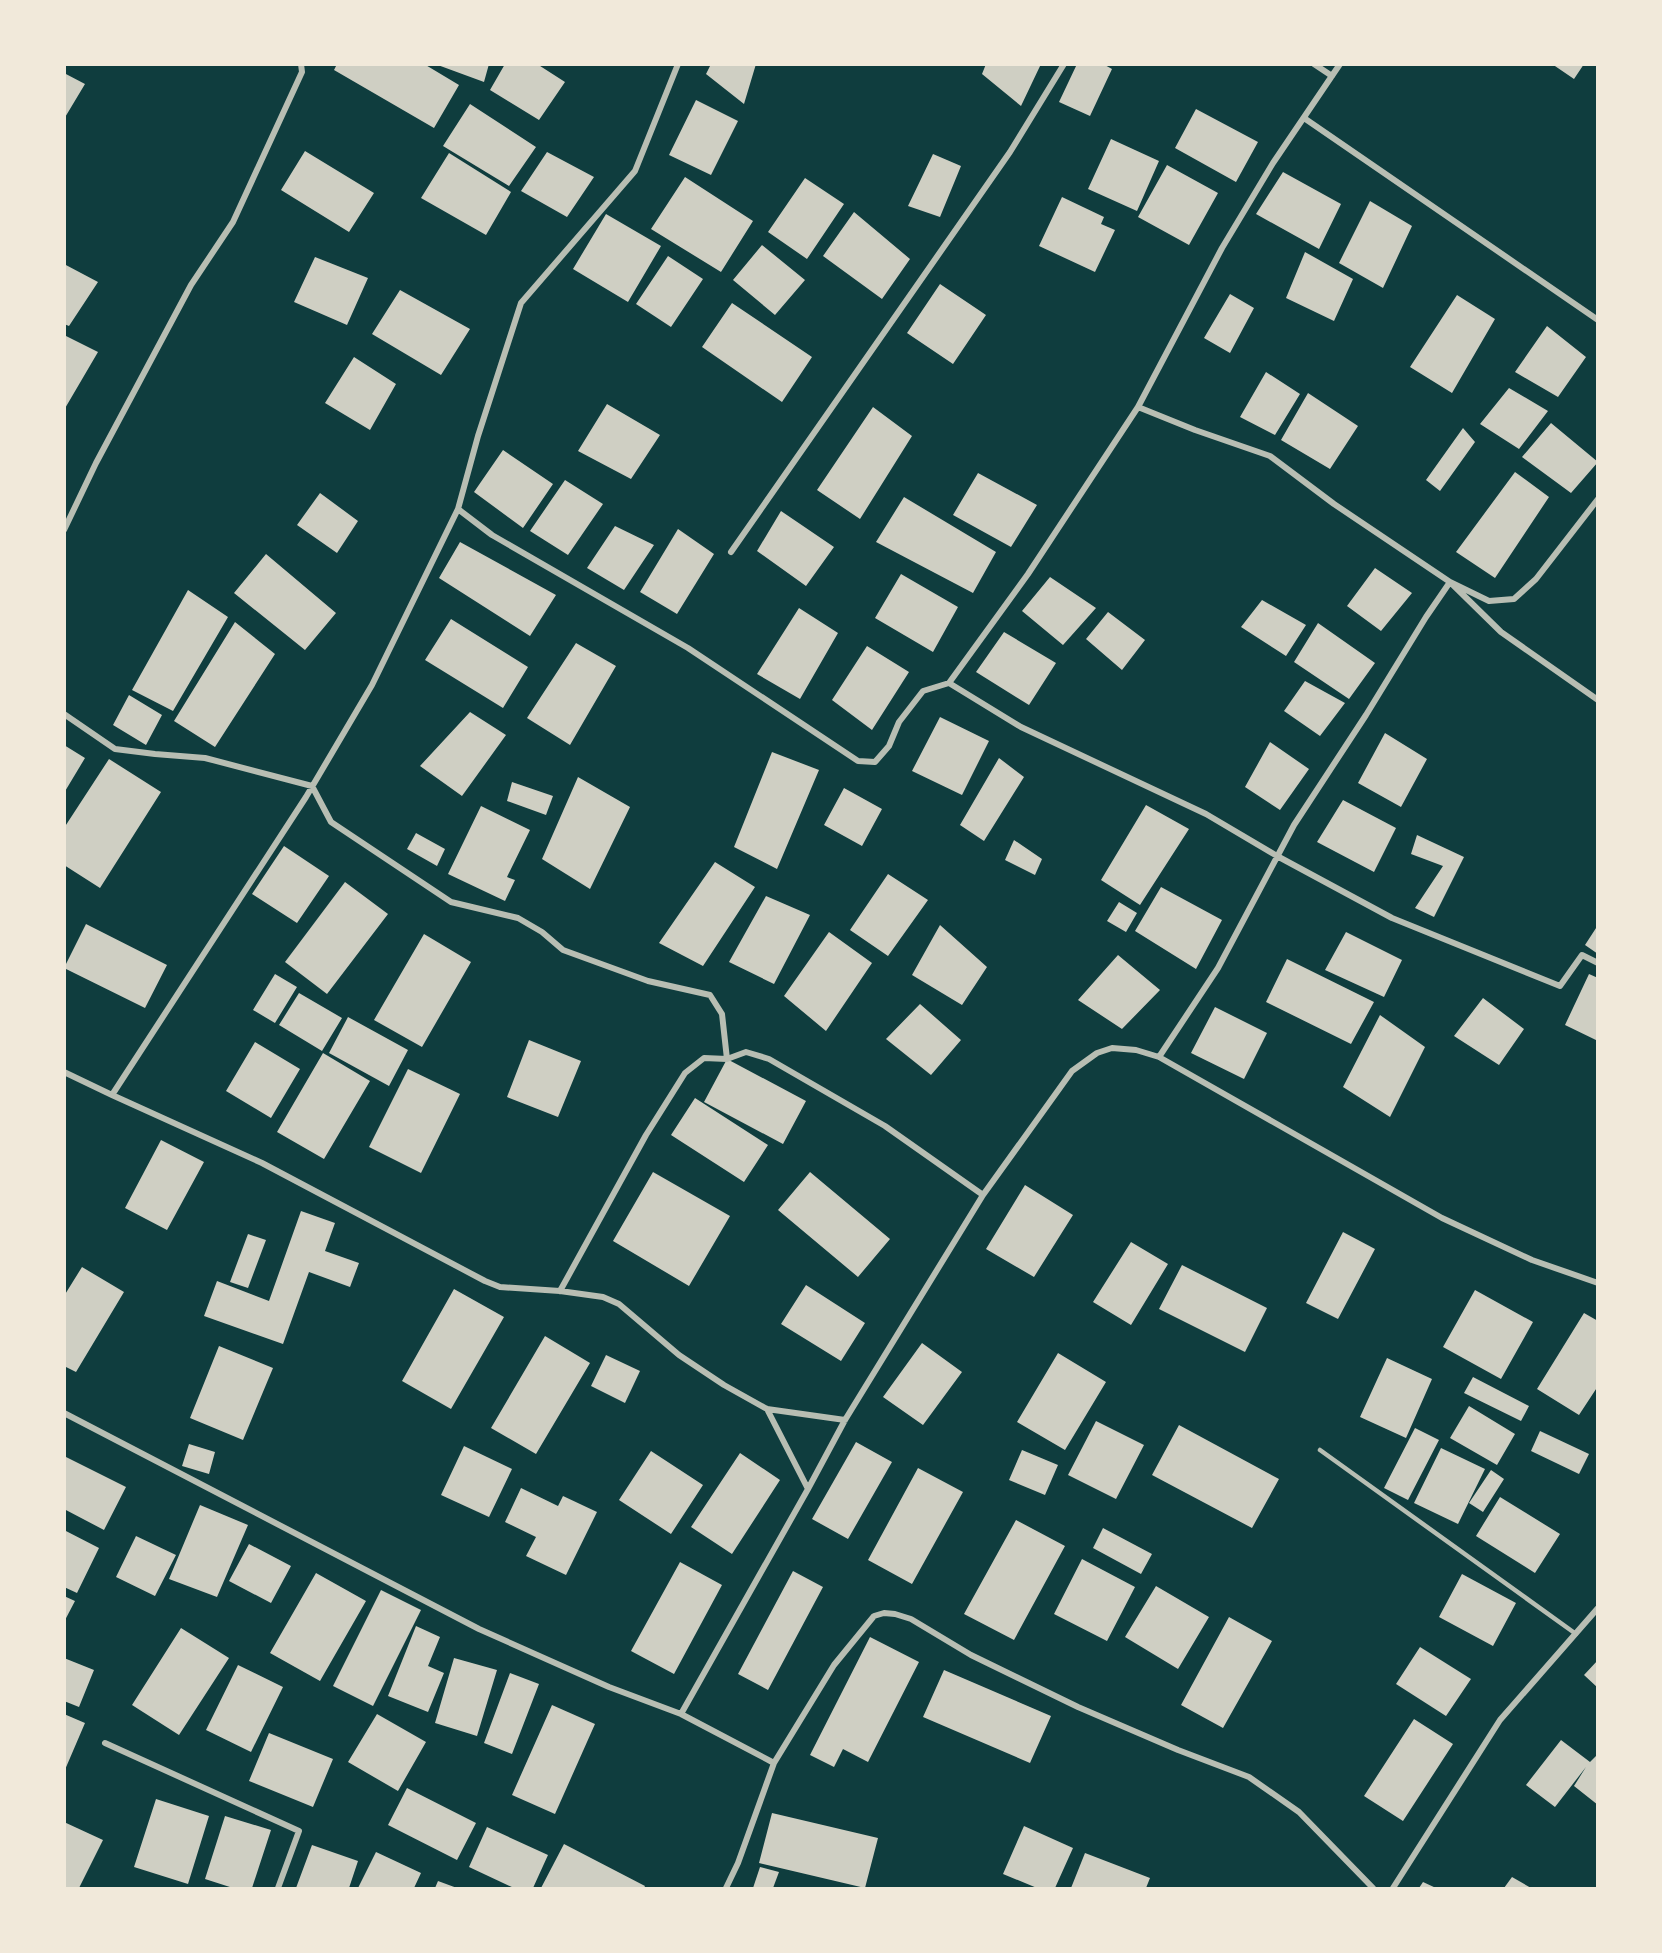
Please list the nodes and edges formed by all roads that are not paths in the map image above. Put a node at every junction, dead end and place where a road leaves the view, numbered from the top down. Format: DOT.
graph roads {
  1 [pos="301,64"];
  2 [pos="678,64"];
  3 [pos="1064,64"];
  4 [pos="1314,64"];
  5 [pos="1340,64"];
  6 [pos="1332,76"];
  7 [pos="1304,118"];
  8 [pos="1598,320"];
  9 [pos="1138,407"];
  10 [pos="1598,499"];
  11 [pos="458,509"];
  12 [pos="64,530"];
  13 [pos="730,552"];
  14 [pos="1450,582"];
  15 [pos="949,683"];
  16 [pos="1598,700"];
  17 [pos="64,714"];
  18 [pos="312,786"];
  19 [pos="1277,856"];
  20 [pos="1598,963"];
  21 [pos="1159,1057"];
  22 [pos="727,1059"];
  23 [pos="64,1072"];
  24 [pos="112,1095"];
  25 [pos="983,1195"];
  26 [pos="1598,1283"];
  27 [pos="560,1291"];
  28 [pos="767,1409"];
  29 [pos="64,1413"];
  30 [pos="845,1420"];
  31 [pos="1320,1450"];
  32 [pos="808,1489"];
  33 [pos="1598,1608"];
  34 [pos="1576,1634"];
  35 [pos="681,1714"];
  36 [pos="105,1743"];
  37 [pos="774,1763"];
  38 [pos="278,1888"];
  39 [pos="726,1888"];
  40 [pos="1373,1888"];
  41 [pos="1393,1888"];
  1 -- 12 [label="street"];
  2 -- 11 [label="street"];
  3 -- 13 [label="street"];
  4 -- 6 [label="street"];
  5 -- 6 [label="street"];
  6 -- 7 [label="street"];
  7 -- 8 [label="street"];
  7 -- 9 [label="street"];
  9 -- 14 [label="street"];
  9 -- 15 [label="street"];
  10 -- 14 [label="street"];
  11 -- 15 [label="street"];
  11 -- 18 [label="street"];
  14 -- 16 [label="street"];
  14 -- 19 [label="street"];
  15 -- 19 [label="street"];
  17 -- 18 [label="street"];
  18 -- 22 [label="street"];
  18 -- 24 [label="street"];
  19 -- 20 [label="street"];
  19 -- 21 [label="street"];
  21 -- 25 [label="street"];
  21 -- 26 [label="street"];
  22 -- 25 [label="street"];
  22 -- 27 [label="street"];
  23 -- 24 [label="street"];
  24 -- 27 [label="street"];
  25 -- 30 [label="street"];
  27 -- 28 [label="street"];
  28 -- 30 [label="street"];
  28 -- 32 [label="street"];
  29 -- 35 [label="street"];
  30 -- 32 [label="street"];
  31 -- 34 [label="lane"];
  32 -- 35 [label="street"];
  33 -- 34 [label="street"];
  34 -- 41 [label="street"];
  35 -- 37 [label="street"];
  36 -- 38 [label="street"];
  37 -- 39 [label="street"];
  37 -- 40 [label="street"];
}
